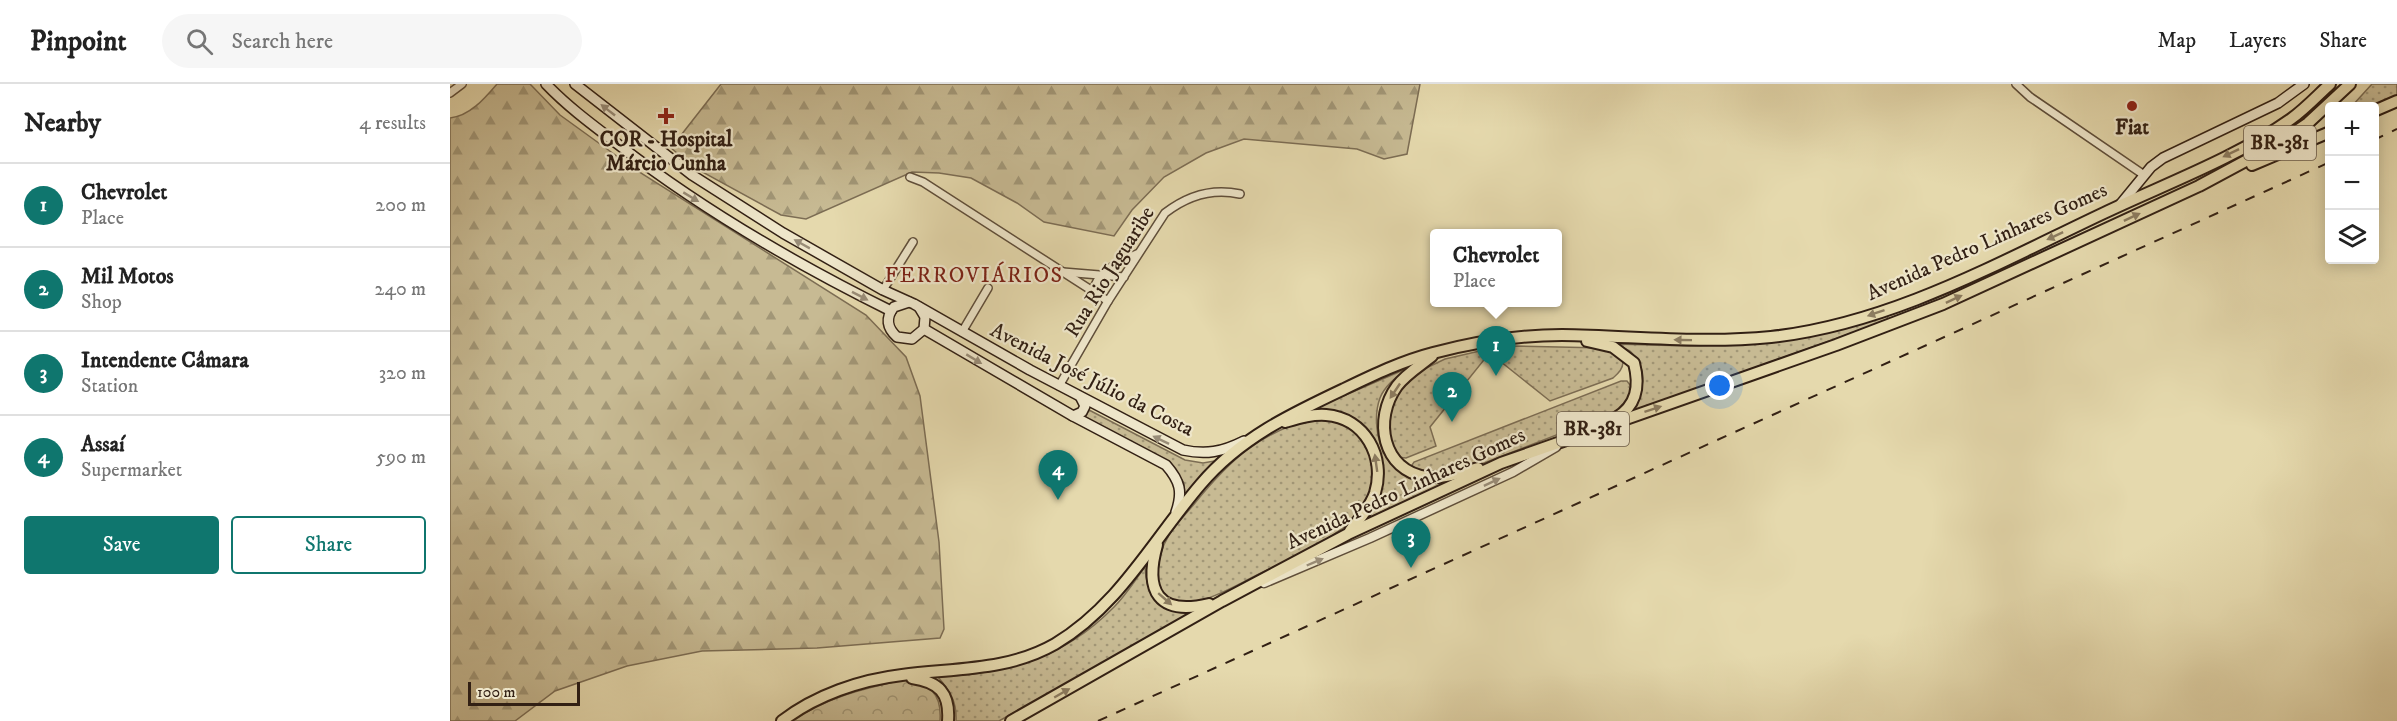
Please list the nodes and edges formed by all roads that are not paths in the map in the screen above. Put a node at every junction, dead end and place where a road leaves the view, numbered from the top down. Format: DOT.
graph roads {
  1 [pos="462,84"];
  2 [pos="546,84"];
  3 [pos="575,84"];
  4 [pos="2016,84"];
  5 [pos="2304,84"];
  6 [pos="2330,84"];
  7 [pos="2350,84"];
  8 [pos="450,93"];
  9 [pos="2397,101"];
  10 [pos="2379,109"];
  11 [pos="2325,134"];
  12 [pos="2144,175"];
  13 [pos="910,177"];
  14 [pos="2199,186"];
  15 [pos="1240,194"];
  16 [pos="2119,206"];
  17 [pos="913,242"];
  18 [pos="1140,253"];
  19 [pos="1060,272"];
  20 [pos="1100,275"];
  21 [pos="1124,277"];
  22 [pos="987,288"];
  23 [pos="883,290"];
  24 [pos="1093,292"];
  25 [pos="1108,301"];
  26 [pos="914,304"];
  27 [pos="891,311"];
  28 [pos="924,329"];
  29 [pos="962,332"];
  30 [pos="1558,335"];
  31 [pos="1437,352"];
  32 [pos="1059,386"];
  33 [pos="1081,398"];
  34 [pos="1073,416"];
  35 [pos="1602,425"];
  36 [pos="1255,435"];
  37 [pos="1568,438"];
  38 [pos="1501,463"];
  39 [pos="1175,515"];
  40 [pos="1348,534"];
  41 [pos="1160,536"];
  42 [pos="1240,590"];
  43 [pos="1222,601"];
  44 [pos="896,676"];
  45 [pos="782,721"];
  46 [pos="948,721"];
  47 [pos="1011,721"];
  1 -- 8 [label="street"];
  2 -- 27 [label="main road, one-way"];
  23 -- 3 [label="main road, Avenida José Júlio da Costa, one-way"];
  4 -- 12 [label="street"];
  5 -- 12 [label="main road"];
  6 -- 16 [label="highway, Avenida Pedro Linhares Gomes / BR-381, one-way"];
  7 -- 14 [label="highway, Avenida Pedro Linhares Gomes / BR-381"];
  9 -- 10 [label="highway"];
  11 -- 14 [label="highway"];
  12 -- 16 [label="main road"];
  13 -- 19 [label="street"];
  35 -- 14 [label="highway, Avenida Pedro Linhares Gomes / BR-381, one-way"];
  15 -- 18 [label="street, Rua Rio Jaguaribe"];
  16 -- 30 [label="highway, Avenida Pedro Linhares Gomes / BR-381, one-way"];
  17 -- 23 [label="street"];
  18 -- 20 [label="street"];
  18 -- 21 [label="street, Rua Rio Jaguaribe"];
  19 -- 20 [label="street"];
  19 -- 24 [label="street"];
  20 -- 21 [label="street"];
  20 -- 24 [label="street"];
  21 -- 25 [label="street, Rua Rio Jaguaribe"];
  22 -- 29 [label="street"];
  23 -- 26 [label="main road, Avenida José Júlio da Costa"];
  24 -- 25 [label="street"];
  25 -- 32 [label="street, Rua Rio Jaguaribe"];
  26 -- 27 [label="main road"];
  26 -- 28 [label="main road"];
  26 -- 29 [label="main road, Avenida José Júlio da Costa"];
  27 -- 28 [label="main road"];
  28 -- 34 [label="main road, Avenida José Júlio da Costa, one-way"];
  29 -- 32 [label="main road, Avenida José Júlio da Costa"];
  30 -- 31 [label="highway, Avenida Pedro Linhares Gomes / BR-381"];
  30 -- 35 [label="highway"];
  31 -- 36 [label="highway, Avenida Pedro Linhares Gomes / BR-381"];
  31 -- 38 [label="highway, one-way"];
  32 -- 33 [label="main road, Avenida José Júlio da Costa"];
  33 -- 34 [label="main road"];
  36 -- 33 [label="main road, Avenida José Júlio da Costa, one-way"];
  34 -- 39 [label="main road, Avenida José Júlio da Costa"];
  35 -- 37 [label="highway, Avenida Pedro Linhares Gomes / BR-381"];
  36 -- 39 [label="highway, Avenida Pedro Linhares Gomes / BR-381"];
  40 -- 36 [label="highway, one-way"];
  37 -- 38 [label="highway, Avenida Pedro Linhares Gomes / BR-381"];
  42 -- 37 [label="street, one-way"];
  38 -- 40 [label="highway, Avenida Pedro Linhares Gomes / BR-381"];
  39 -- 41 [label="highway, Avenida Pedro Linhares Gomes / BR-381"];
  40 -- 42 [label="highway, Avenida Pedro Linhares Gomes / BR-381"];
  41 -- 43 [label="highway, one-way"];
  41 -- 44 [label="highway, Avenida Pedro Linhares Gomes / BR-381"];
  42 -- 43 [label="highway, Avenida Pedro Linhares Gomes / BR-381"];
  47 -- 43 [label="highway, Avenida Pedro Linhares Gomes / BR-381, one-way"];
  44 -- 45 [label="highway, Avenida Pedro Linhares Gomes / BR-381"];
  44 -- 46 [label="highway"];
}
